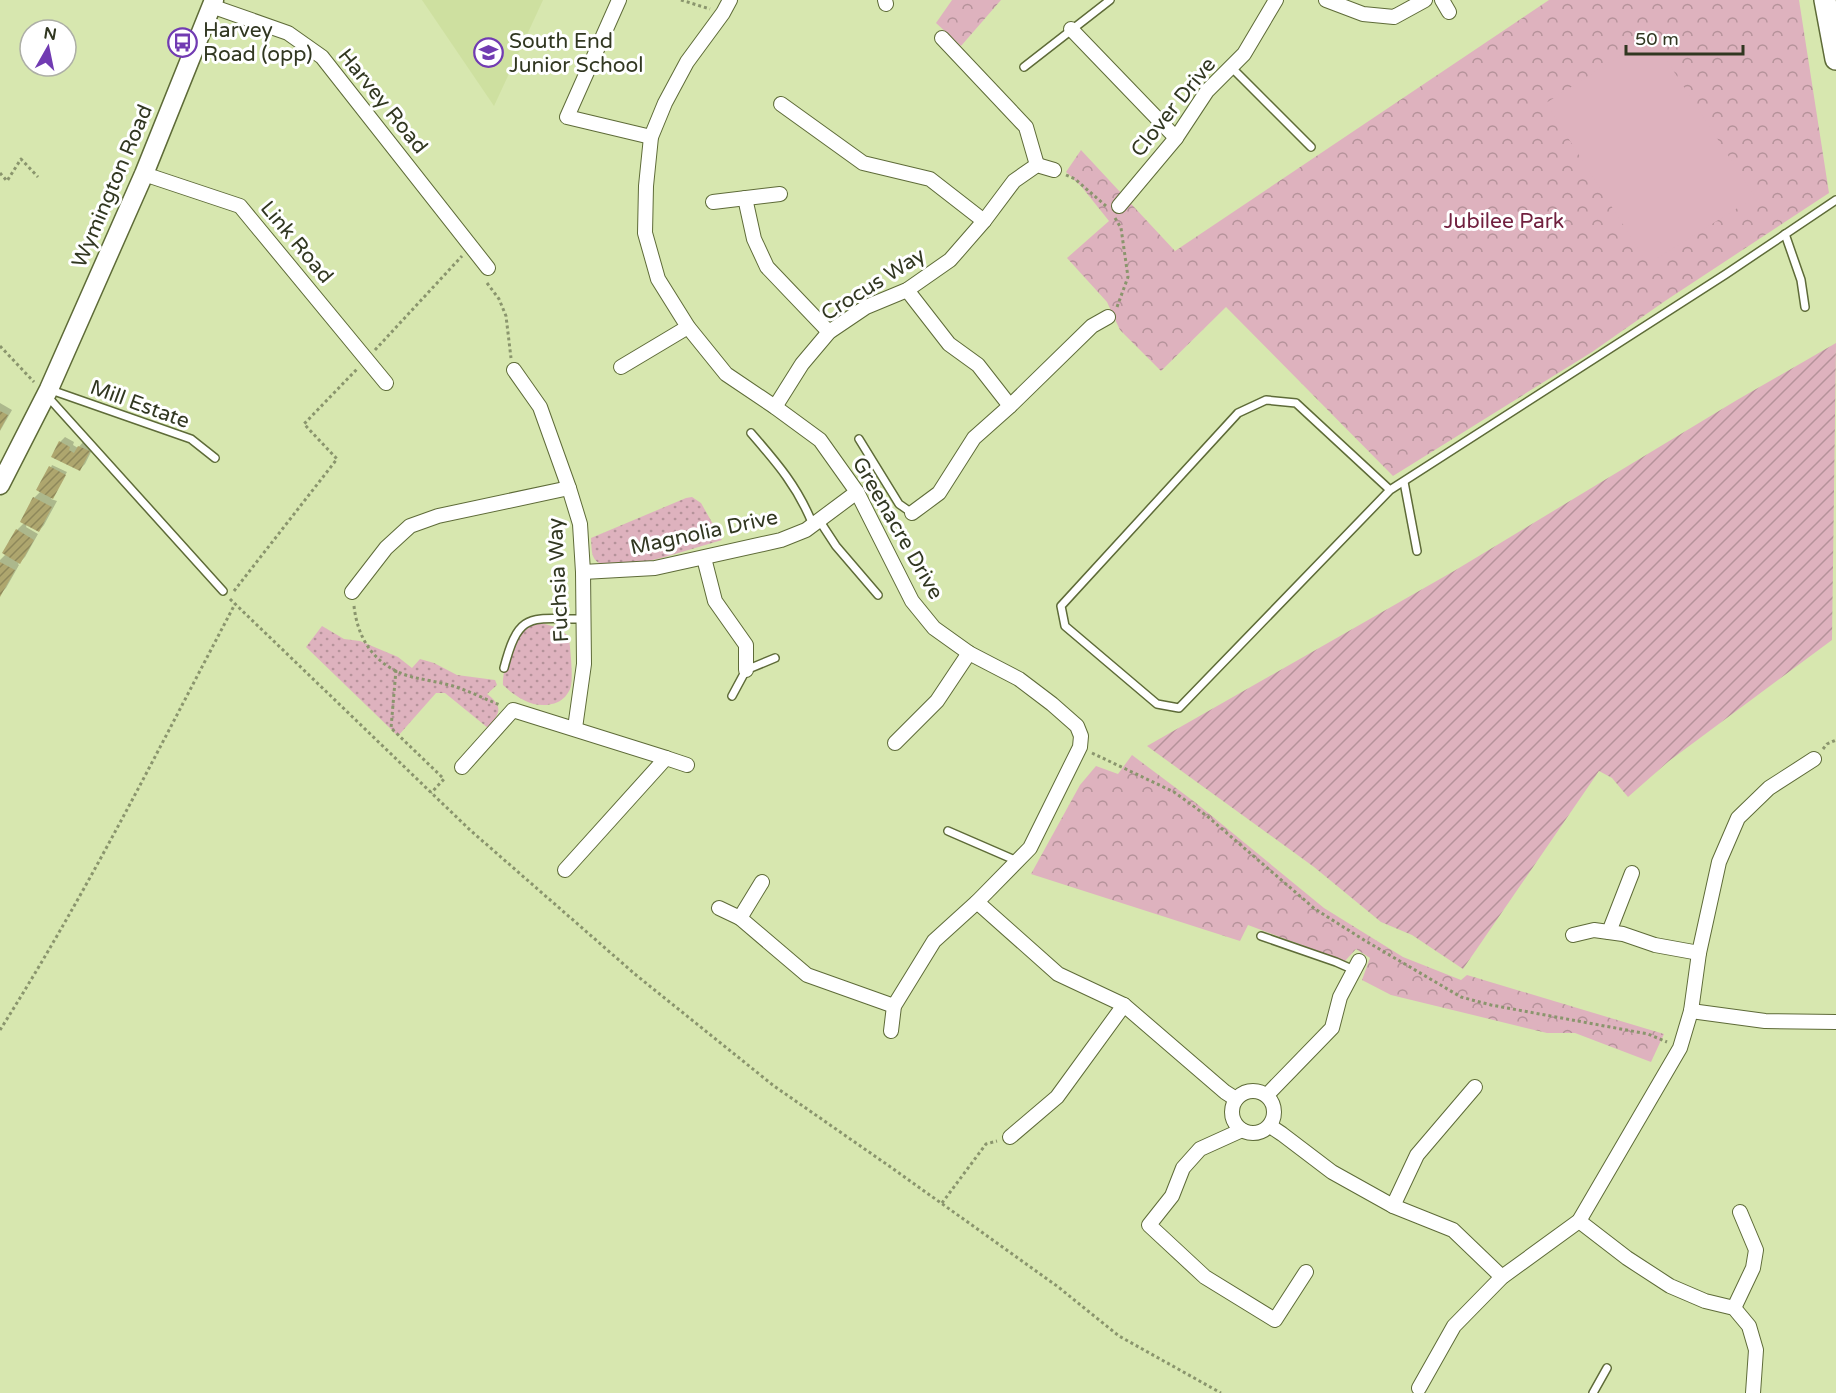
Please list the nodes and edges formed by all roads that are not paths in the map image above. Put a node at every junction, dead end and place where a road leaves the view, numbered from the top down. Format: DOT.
graph roads {
  1 [pos="619,0"];
  2 [pos="729,0"];
  3 [pos="1110,0"];
  4 [pos="1276,0"];
  5 [pos="1326,0"];
  6 [pos="1425,0"];
  7 [pos="1825,0"];
  8 [pos="212,3"];
  9 [pos="1071,29"];
  10 [pos="942,38"];
  11 [pos="1836,59"];
  12 [pos="1024,67"];
  13 [pos="1231,67"];
  14 [pos="781,104"];
  15 [pos="651,137"];
  16 [pos="1176,138"];
  17 [pos="1311,147"];
  18 [pos="1037,165"];
  19 [pos="1054,170"];
  20 [pos="144,174"];
  21 [pos="780,194"];
  22 [pos="745,198"];
  23 [pos="1836,200"];
  24 [pos="713,202"];
  25 [pos="1119,206"];
  26 [pos="984,221"];
  27 [pos="1785,234"];
  28 [pos="488,268"];
  29 [pos="907,290"];
  30 [pos="1805,307"];
  31 [pos="1108,317"];
  32 [pos="688,327"];
  33 [pos="829,332"];
  34 [pos="621,367"];
  35 [pos="514,370"];
  36 [pos="386,383"];
  37 [pos="47,392"];
  38 [pos="1010,406"];
  39 [pos="775,407"];
  40 [pos="751,433"];
  41 [pos="860,439"];
  42 [pos="215,458"];
  43 [pos="1404,482"];
  44 [pos="0,484"];
  45 [pos="569,488"];
  46 [pos="1390,490"];
  47 [pos="857,492"];
  48 [pos="912,513"];
  49 [pos="816,522"];
  50 [pos="1417,551"];
  51 [pos="704,558"];
  52 [pos="583,572"];
  53 [pos="222,591"];
  54 [pos="352,592"];
  55 [pos="878,595"];
  56 [pos="583,619"];
  57 [pos="969,653"];
  58 [pos="774,658"];
  59 [pos="504,668"];
  60 [pos="746,670"];
  61 [pos="732,696"];
  62 [pos="575,728"];
  63 [pos="895,743"];
  64 [pos="666,758"];
  65 [pos="1814,759"];
  66 [pos="687,765"];
  67 [pos="462,766"];
  68 [pos="948,831"];
  69 [pos="1017,861"];
  70 [pos="565,870"];
  71 [pos="1632,873"];
  72 [pos="762,882"];
  73 [pos="977,902"];
  74 [pos="719,908"];
  75 [pos="740,918"];
  76 [pos="1609,932"];
  77 [pos="1573,935"];
  78 [pos="1261,936"];
  79 [pos="1699,953"];
  80 [pos="1357,965"];
  81 [pos="1124,1005"];
  82 [pos="894,1006"];
  83 [pos="1691,1011"];
  84 [pos="1836,1022"];
  85 [pos="891,1032"];
  86 [pos="1475,1087"];
  87 [pos="1267,1095"];
  88 [pos="1236,1099"];
  89 [pos="1270,1126"];
  90 [pos="1242,1130"];
  91 [pos="1010,1137"];
  92 [pos="1393,1206"];
  93 [pos="1740,1212"];
  94 [pos="1579,1221"];
  95 [pos="1306,1272"];
  96 [pos="1502,1277"];
  97 [pos="1734,1308"];
  98 [pos="1607,1368"];
  99 [pos="1419,1388"];
  100 [pos="1593,1393"];
  101 [pos="1753,1393"];
  1 -- 15 [label="street"];
  2 -- 15 [label="street, Greenacre Drive"];
  3 -- 9 [label="lane"];
  4 -- 13 [label="street, Clover Drive"];
  5 -- 6 [label="street"];
  7 -- 11 [label="main road"];
  8 -- 20 [label="street, Wymington Road"];
  8 -- 28 [label="street, Harvey Road"];
  9 -- 12 [label="lane"];
  9 -- 16 [label="street"];
  10 -- 18 [label="street"];
  13 -- 16 [label="street, Clover Drive"];
  13 -- 17 [label="lane"];
  14 -- 26 [label="street"];
  15 -- 32 [label="street, Greenacre Drive"];
  16 -- 25 [label="street, Clover Drive"];
  18 -- 19 [label="street"];
  18 -- 26 [label="street, Crocus Way"];
  20 -- 36 [label="street, Link Road"];
  20 -- 37 [label="street, Wymington Road"];
  21 -- 22 [label="street"];
  22 -- 24 [label="street"];
  22 -- 33 [label="street"];
  23 -- 27 [label="lane"];
  26 -- 29 [label="street, Crocus Way"];
  27 -- 30 [label="lane"];
  27 -- 43 [label="lane"];
  29 -- 33 [label="street, Crocus Way"];
  29 -- 38 [label="street"];
  31 -- 38 [label="street"];
  32 -- 34 [label="street"];
  32 -- 39 [label="street, Greenacre Drive"];
  33 -- 39 [label="street, Crocus Way"];
  35 -- 45 [label="street, Fuchsia Way"];
  37 -- 42 [label="lane, Mill Estate"];
  37 -- 44 [label="street, Wymington Road"];
  37 -- 53 [label="lane"];
  38 -- 48 [label="street"];
  39 -- 47 [label="street, Greenacre Drive"];
  40 -- 49 [label="lane"];
  41 -- 48 [label="lane"];
  43 -- 46 [label="lane"];
  43 -- 50 [label="lane"];
  45 -- 52 [label="street, Fuchsia Way"];
  45 -- 54 [label="street"];
  46 -- 46 [label="lane"];
  47 -- 49 [label="street, Magnolia Drive"];
  47 -- 57 [label="street, Greenacre Drive"];
  49 -- 51 [label="street, Magnolia Drive"];
  49 -- 55 [label="lane"];
  51 -- 52 [label="street, Magnolia Drive"];
  51 -- 60 [label="street"];
  52 -- 56 [label="street, Fuchsia Way"];
  56 -- 59 [label="lane"];
  56 -- 62 [label="street, Fuchsia Way"];
  57 -- 63 [label="street"];
  57 -- 69 [label="street, Greenacre Drive"];
  58 -- 60 [label="lane"];
  60 -- 61 [label="lane"];
  62 -- 64 [label="street"];
  62 -- 67 [label="street"];
  64 -- 66 [label="street"];
  64 -- 70 [label="street"];
  65 -- 79 [label="street"];
  68 -- 69 [label="lane"];
  69 -- 73 [label="street"];
  71 -- 76 [label="street"];
  72 -- 75 [label="street"];
  73 -- 81 [label="street"];
  73 -- 82 [label="street"];
  74 -- 75 [label="street"];
  75 -- 82 [label="street"];
  76 -- 77 [label="street"];
  76 -- 79 [label="street"];
  78 -- 80 [label="lane"];
  79 -- 83 [label="street"];
  80 -- 87 [label="street"];
  81 -- 88 [label="street"];
  81 -- 91 [label="street"];
  82 -- 85 [label="street"];
  83 -- 84 [label="street"];
  83 -- 94 [label="street"];
  86 -- 92 [label="street"];
  87 -- 88 [label="street"];
  87 -- 89 [label="street"];
  88 -- 90 [label="street"];
  89 -- 90 [label="street"];
  89 -- 92 [label="street"];
  90 -- 95 [label="street"];
  92 -- 96 [label="street"];
  93 -- 97 [label="street"];
  94 -- 96 [label="street"];
  94 -- 97 [label="street"];
  96 -- 99 [label="street"];
  97 -- 101 [label="street"];
  98 -- 100 [label="lane"];
}
